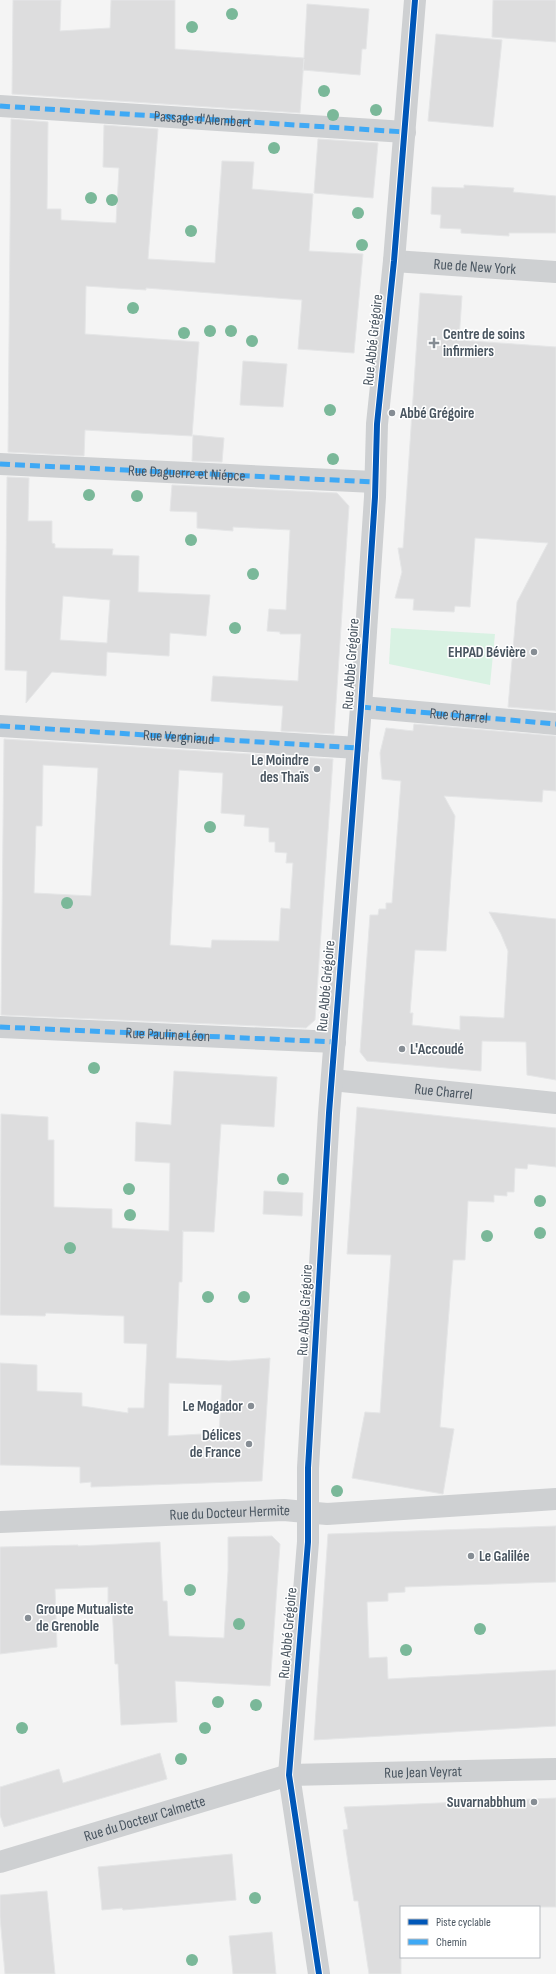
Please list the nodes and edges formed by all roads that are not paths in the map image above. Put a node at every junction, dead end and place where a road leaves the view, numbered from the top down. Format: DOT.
graph roads {
  1 [pos="415,0"];
  2 [pos="0,106"];
  3 [pos="405,132"];
  4 [pos="394,261"];
  5 [pos="556,272"];
  6 [pos="0,464"];
  7 [pos="374,482"];
  8 [pos="361,707"];
  9 [pos="556,724"];
  10 [pos="0,726"];
  11 [pos="358,748"];
  12 [pos="0,1028"];
  13 [pos="335,1042"];
  14 [pos="332,1080"];
  15 [pos="556,1103"];
  16 [pos="556,1500"];
  17 [pos="309,1511"];
  18 [pos="0,1522"];
  19 [pos="556,1769"];
  20 [pos="290,1775"];
  21 [pos="0,1862"];
  22 [pos="319,1974"];
  1 -- 3 [label="street, Rue Abbé Grégoire"];
  2 -- 3 [label="street, Passage d'Alembert"];
  3 -- 4 [label="street, Rue Abbé Grégoire"];
  4 -- 5 [label="street, Rue de New York"];
  4 -- 7 [label="street, Rue Abbé Grégoire"];
  6 -- 7 [label="street, Rue Daguerre et Niépce"];
  7 -- 8 [label="street, Rue Abbé Grégoire"];
  8 -- 9 [label="street, Rue Charrel"];
  8 -- 11 [label="street, Rue Abbé Grégoire"];
  10 -- 11 [label="street, Rue Vergniaud"];
  11 -- 13 [label="street, Rue Abbé Grégoire"];
  12 -- 13 [label="street, Rue Pauline Léon"];
  13 -- 14 [label="street, Rue Abbé Grégoire"];
  14 -- 15 [label="street, Rue Charrel"];
  14 -- 17 [label="street, Rue Abbé Grégoire"];
  16 -- 17 [label="street, Rue du Docteur Hermite"];
  17 -- 18 [label="street, Rue du Docteur Hermite"];
  17 -- 20 [label="street, Rue Abbé Grégoire"];
  19 -- 20 [label="street, Rue Jean Veyrat"];
  20 -- 21 [label="street, Rue du Docteur Calmette"];
  20 -- 22 [label="street, Rue Abbé Grégoire"];
}
